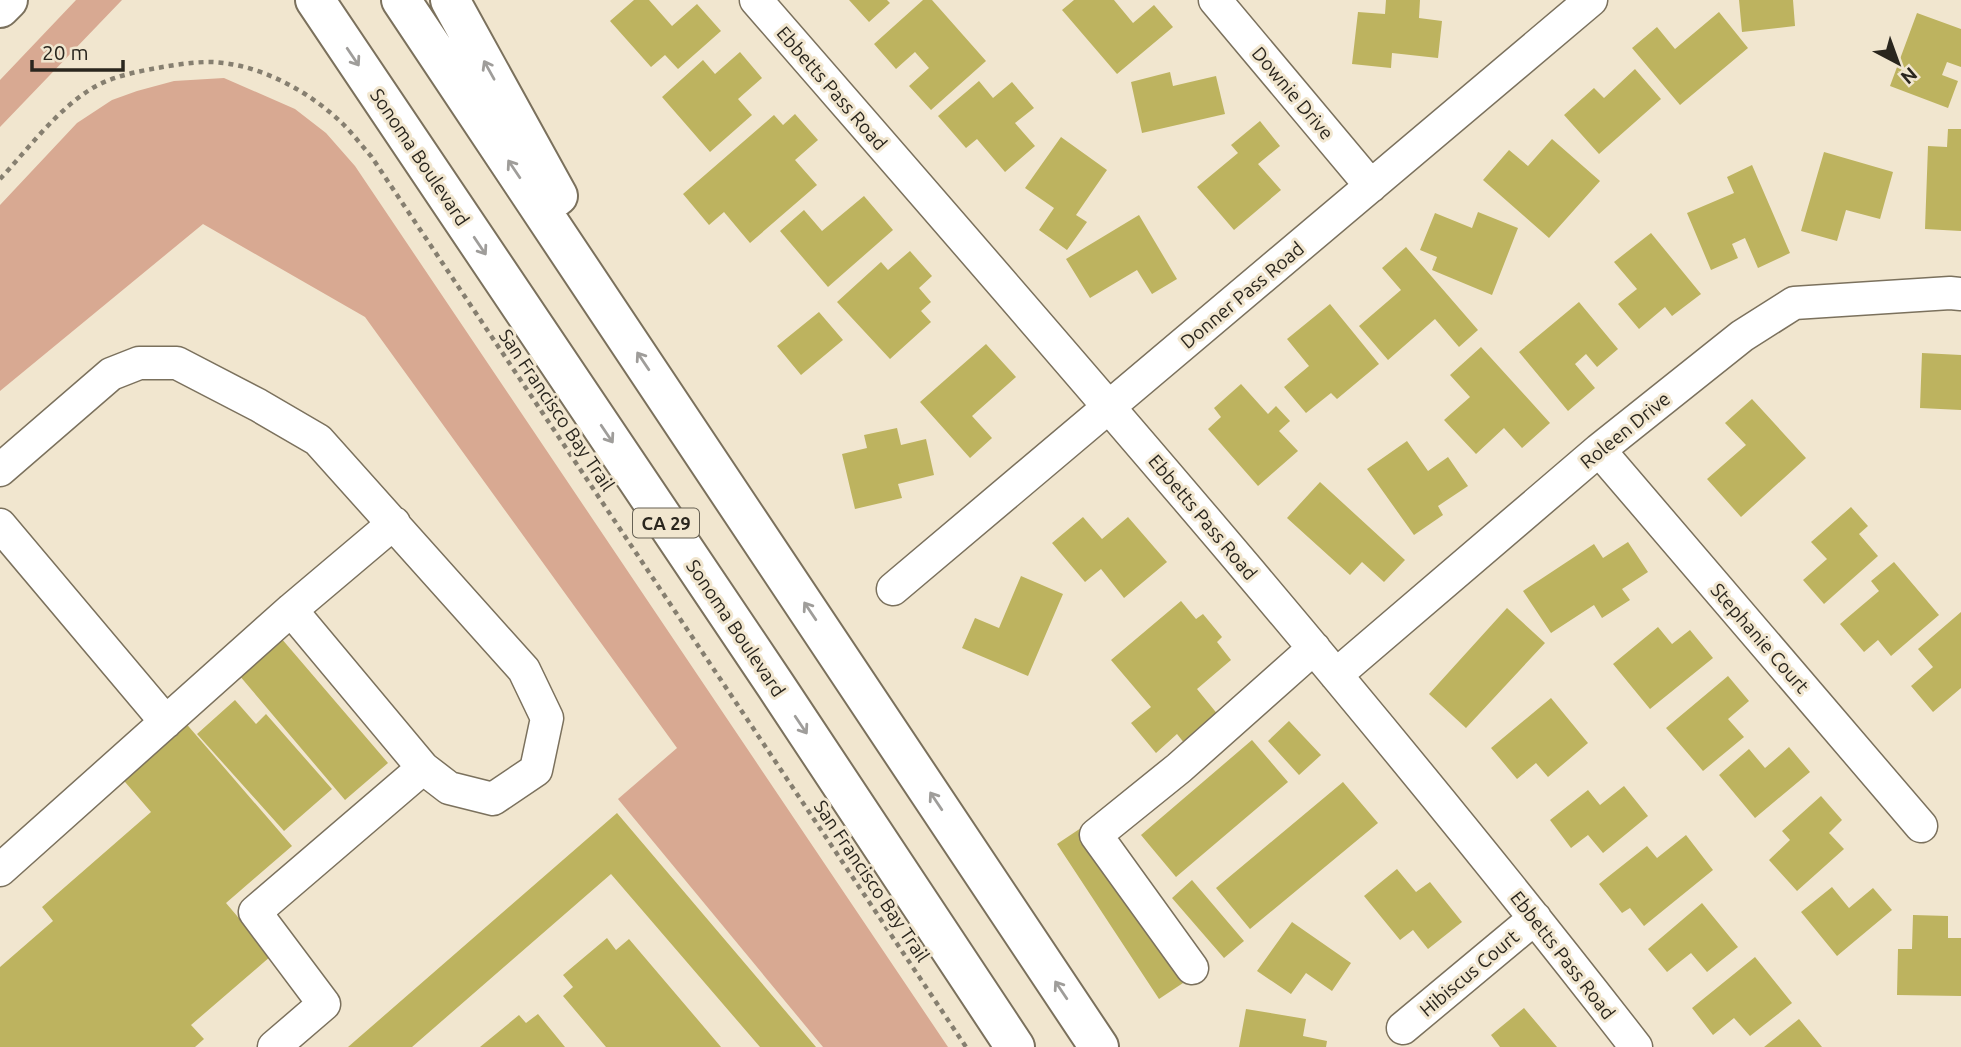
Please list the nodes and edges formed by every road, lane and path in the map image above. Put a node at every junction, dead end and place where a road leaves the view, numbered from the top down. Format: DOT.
graph roads {
  1 [pos="8,0"];
  2 [pos="315,0"];
  3 [pos="401,0"];
  4 [pos="450,0"];
  5 [pos="756,0"];
  6 [pos="1215,0"];
  7 [pos="1591,0"];
  8 [pos="0,8"];
  9 [pos="0,179"];
  10 [pos="1371,186"];
  11 [pos="1961,294"];
  12 [pos="620,327"];
  13 [pos="1109,406"];
  14 [pos="1599,450"];
  15 [pos="0,470"];
  16 [pos="394,523"];
  17 [pos="0,525"];
  18 [pos="892,589"];
  19 [pos="291,610"];
  20 [pos="1314,648"];
  21 [pos="1336,675"];
  22 [pos="166,722"];
  23 [pos="423,768"];
  24 [pos="1921,826"];
  25 [pos="0,870"];
  26 [pos="1535,918"];
  27 [pos="1192,968"];
  28 [pos="1402,1028"];
  29 [pos="274,1047"];
  30 [pos="966,1047"];
  31 [pos="1015,1047"];
  32 [pos="1099,1047"];
  33 [pos="1636,1047"];
  1 -- 8 [label="highway"];
  2 -- 31 [label="highway, Sonoma Boulevard / CA 29, one-way"];
  12 -- 3 [label="highway, one-way"];
  12 -- 4 [label="highway, one-way"];
  5 -- 13 [label="street, Ebbetts Pass Road"];
  6 -- 10 [label="street, Downie Drive"];
  7 -- 10 [label="street, Donner Pass Road"];
  9 -- 30 [label="path, San Francisco Bay Trail"];
  10 -- 13 [label="street, Donner Pass Road"];
  11 -- 14 [label="street, Roleen Drive"];
  32 -- 12 [label="highway, one-way"];
  13 -- 18 [label="street, Donner Pass Road"];
  13 -- 20 [label="street, Ebbetts Pass Road"];
  14 -- 21 [label="street, Roleen Drive"];
  14 -- 24 [label="street, Stephanie Court"];
  15 -- 16 [label="street"];
  16 -- 19 [label="street"];
  16 -- 23 [label="street"];
  17 -- 22 [label="street"];
  19 -- 22 [label="street"];
  19 -- 23 [label="street"];
  20 -- 21 [label="street, Ebbetts Pass Road"];
  20 -- 27 [label="street"];
  21 -- 26 [label="street, Ebbetts Pass Road"];
  22 -- 25 [label="street"];
  23 -- 29 [label="street"];
  26 -- 28 [label="street, Hibiscus Court"];
  26 -- 33 [label="street, Ebbetts Pass Road"];
}
